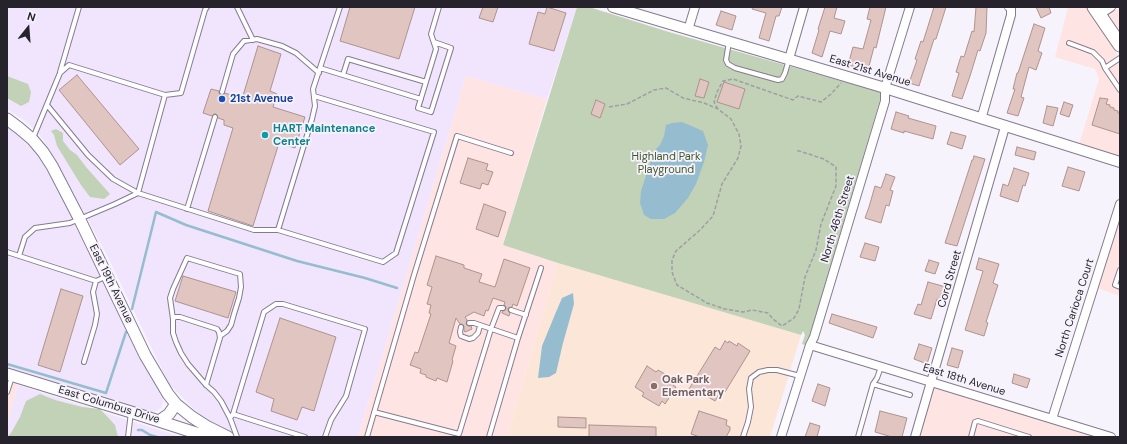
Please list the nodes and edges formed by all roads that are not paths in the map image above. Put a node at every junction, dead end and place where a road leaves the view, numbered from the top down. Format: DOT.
graph roads {
  1 [pos="79,7"];
  2 [pos="207,7"];
  3 [pos="237,7"];
  4 [pos="340,7"];
  5 [pos="439,7"];
  6 [pos="613,7"];
  7 [pos="696,7"];
  8 [pos="804,7"];
  9 [pos="910,7"];
  10 [pos="1111,7"];
  11 [pos="1010,11"];
  12 [pos="1096,11"];
  13 [pos="688,30"];
  14 [pos="253,40"];
  15 [pos="434,42"];
  16 [pos="729,42"];
  17 [pos="1069,43"];
  18 [pos="1120,45"];
  19 [pos="1120,58"];
  20 [pos="789,59"];
  21 [pos="320,68"];
  22 [pos="1106,68"];
  23 [pos="60,73"];
  24 [pos="319,74"];
  25 [pos="343,75"];
  26 [pos="426,82"];
  27 [pos="885,88"];
  28 [pos="1120,90"];
  29 [pos="222,92"];
  30 [pos="165,95"];
  31 [pos="314,96"];
  32 [pos="421,99"];
  33 [pos="47,105"];
  34 [pos="215,117"];
  35 [pos="7,119"];
  36 [pos="980,119"];
  37 [pos="1005,127"];
  38 [pos="32,139"];
  39 [pos="511,153"];
  40 [pos="1120,162"];
  41 [pos="138,193"];
  42 [pos="1120,204"];
  43 [pos="187,209"];
  44 [pos="79,218"];
  45 [pos="278,230"];
  46 [pos="7,252"];
  47 [pos="19,256"];
  48 [pos="541,268"];
  49 [pos="1120,270"];
  50 [pos="107,276"];
  51 [pos="96,281"];
  52 [pos="1120,287"];
  53 [pos="503,308"];
  54 [pos="511,310"];
  55 [pos="526,315"];
  56 [pos="173,319"];
  57 [pos="469,323"];
  58 [pos="480,326"];
  59 [pos="461,327"];
  60 [pos="491,329"];
  61 [pos="220,336"];
  62 [pos="518,338"];
  63 [pos="810,345"];
  64 [pos="84,362"];
  65 [pos="881,366"];
  66 [pos="10,375"];
  67 [pos="800,376"];
  68 [pos="931,381"];
  69 [pos="874,384"];
  70 [pos="206,385"];
  71 [pos="7,392"];
  72 [pos="910,395"];
  73 [pos="176,404"];
  74 [pos="131,412"];
  75 [pos="374,412"];
  76 [pos="233,414"];
  77 [pos="230,418"];
  78 [pos="1052,419"];
  79 [pos="159,421"];
  80 [pos="458,435"];
  81 [pos="128,437"];
  82 [pos="211,437"];
  83 [pos="228,437"];
  84 [pos="237,437"];
  85 [pos="305,437"];
  86 [pos="325,437"];
  87 [pos="367,437"];
  88 [pos="489,437"];
  89 [pos="743,437"];
  90 [pos="781,437"];
  91 [pos="858,437"];
  92 [pos="915,437"];
  93 [pos="971,437"];
  94 [pos="1029,437"];
  95 [pos="1111,437"];
  1 -- 23 [label="lane"];
  2 -- 30 [label="lane"];
  3 -- 14 [label="lane"];
  4 -- 21 [label="lane"];
  5 -- 15 [label="lane"];
  6 -- 13 [label="street, East 21st Avenue"];
  7 -- 13 [label="street"];
  8 -- 20 [label="street"];
  9 -- 27 [label="street, North 46th Street"];
  10 -- 12 [label="street"];
  11 -- 36 [label="street"];
  12 -- 18 [label="main road"];
  13 -- 16 [label="street, East 21st Avenue"];
  14 -- 24 [label="lane"];
  14 -- 29 [label="lane"];
  15 -- 26 [label="lane"];
  15 -- 32 [label="lane"];
  16 -- 20 [label="street, East 21st Avenue"];
  16 -- 20 [label="lane"];
  17 -- 22 [label="lane"];
  19 -- 22 [label="lane"];
  20 -- 27 [label="street, East 21st Avenue"];
  21 -- 24 [label="lane"];
  21 -- 25 [label="lane"];
  22 -- 28 [label="lane"];
  23 -- 30 [label="lane"];
  23 -- 33 [label="lane"];
  24 -- 31 [label="lane"];
  25 -- 26 [label="lane"];
  25 -- 32 [label="lane"];
  26 -- 32 [label="lane"];
  27 -- 36 [label="street, East 21st Avenue"];
  27 -- 63 [label="street, North 46th Street"];
  30 -- 41 [label="lane"];
  31 -- 45 [label="lane"];
  31 -- 45 [label="lane"];
  33 -- 38 [label="lane"];
  33 -- 41 [label="lane"];
  34 -- 43 [label="lane"];
  35 -- 38 [label="main road, East 19th Avenue"];
  36 -- 37 [label="street, East 21st Avenue"];
  37 -- 40 [label="street, East 21st Avenue"];
  37 -- 68 [label="street, Cord Street"];
  38 -- 44 [label="main road, East 19th Avenue"];
  39 -- 75 [label="lane"];
  41 -- 43 [label="lane"];
  41 -- 44 [label="lane"];
  42 -- 78 [label="street, North Carioca Court"];
  43 -- 45 [label="lane"];
  44 -- 47 [label="lane"];
  44 -- 50 [label="main road, East 19th Avenue"];
  46 -- 47 [label="lane"];
  47 -- 51 [label="lane"];
  48 -- 55 [label="lane"];
  49 -- 52 [label="lane"];
  50 -- 51 [label="lane"];
  50 -- 73 [label="main road, East 19th Avenue"];
  51 -- 64 [label="lane"];
  53 -- 60 [label="lane"];
  54 -- 55 [label="lane"];
  55 -- 62 [label="lane"];
  56 -- 61 [label="lane"];
  56 -- 61 [label="lane"];
  56 -- 70 [label="lane"];
  57 -- 58 [label="lane"];
  58 -- 59 [label="lane"];
  58 -- 60 [label="lane"];
  60 -- 62 [label="lane"];
  60 -- 80 [label="lane"];
  61 -- 70 [label="lane"];
  62 -- 88 [label="lane"];
  63 -- 65 [label="street, East 18th Avenue"];
  63 -- 67 [label="street, North 46th Street"];
  65 -- 68 [label="street, East 18th Avenue"];
  65 -- 69 [label="lane"];
  66 -- 71 [label="lane"];
  66 -- 74 [label="main road, East Columbus Drive"];
  67 -- 89 [label="lane"];
  67 -- 90 [label="street, North 46th Street"];
  68 -- 78 [label="street, East 18th Avenue"];
  68 -- 92 [label="street, Cord Street"];
  69 -- 72 [label="lane"];
  69 -- 91 [label="lane"];
  70 -- 77 [label="lane"];
  73 -- 79 [label="main road"];
  73 -- 83 [label="main road, East 19th Avenue"];
  74 -- 79 [label="main road, East Columbus Drive"];
  74 -- 81 [label="lane"];
  75 -- 80 [label="lane"];
  75 -- 87 [label="lane"];
  76 -- 77 [label="lane"];
  76 -- 85 [label="lane"];
  76 -- 86 [label="lane"];
  77 -- 84 [label="lane"];
  78 -- 95 [label="street, East 18th Avenue"];
  79 -- 82 [label="main road, East Columbus Drive"];
  93 -- 94 [label="lane"];
}
